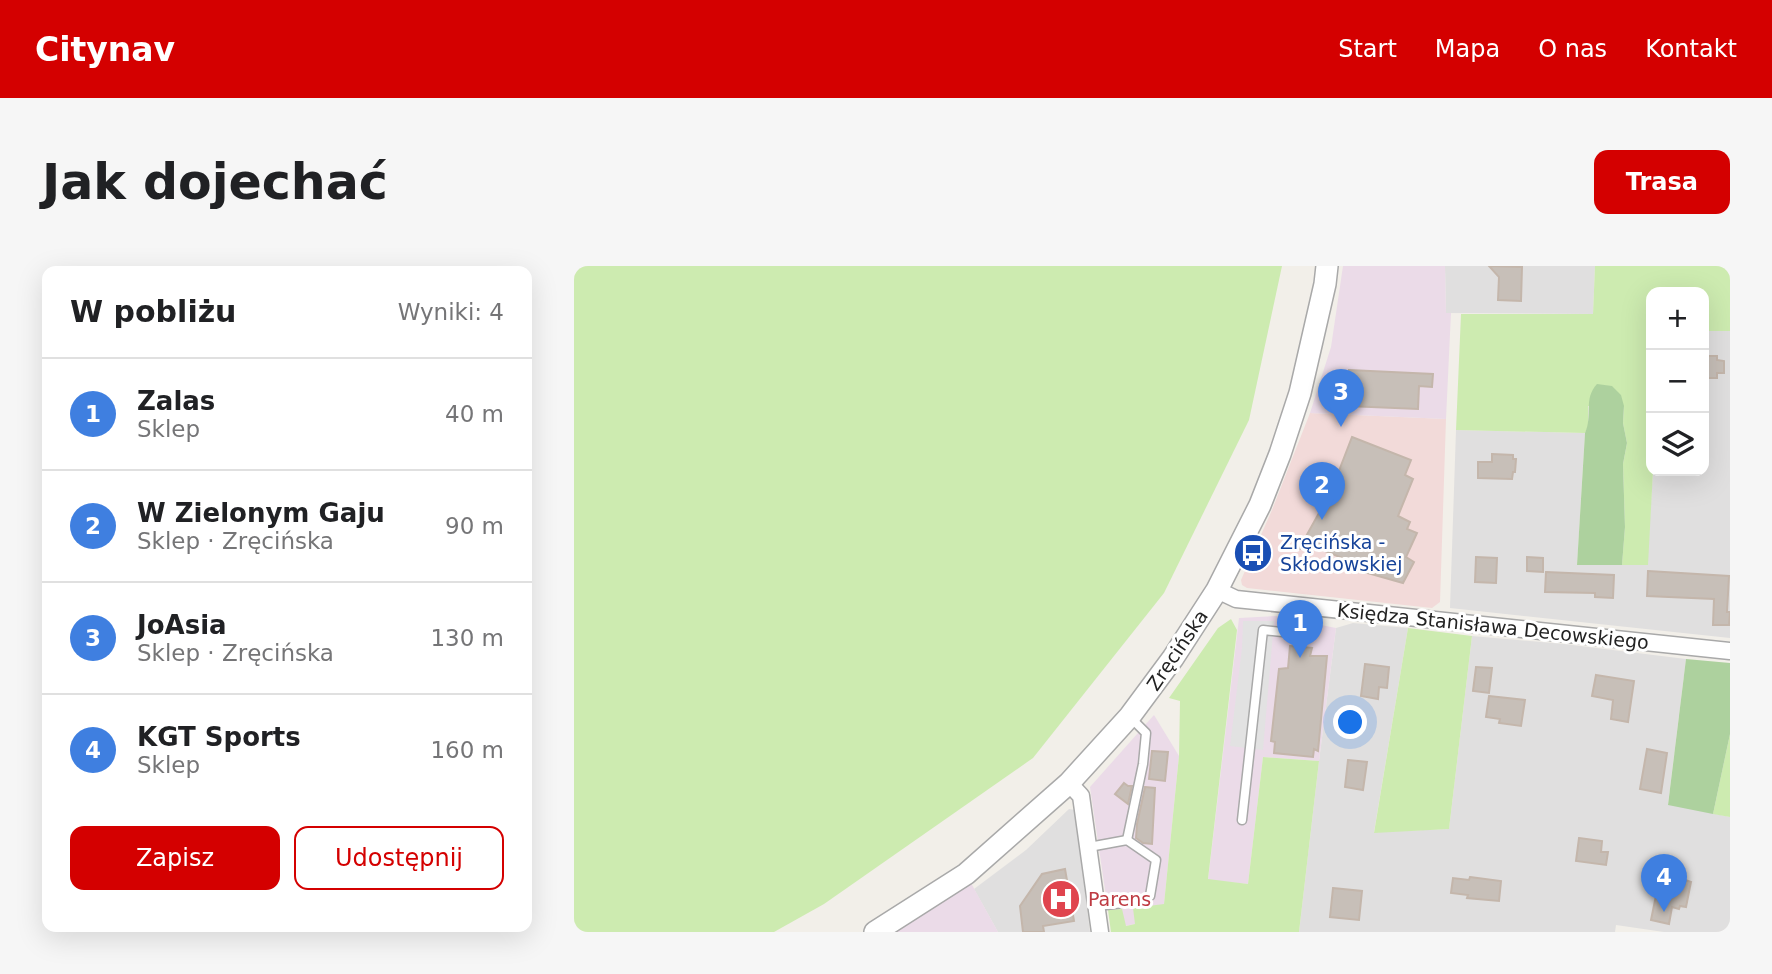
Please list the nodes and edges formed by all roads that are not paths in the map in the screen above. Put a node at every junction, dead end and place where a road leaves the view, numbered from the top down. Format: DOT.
graph roads {
  1 [pos="1327,266"];
  2 [pos="1217,590"];
  3 [pos="1314,607"];
  4 [pos="1730,651"];
  5 [pos="1130,716"];
  6 [pos="1069,783"];
  7 [pos="1242,820"];
  8 [pos="1127,840"];
  9 [pos="1089,847"];
  10 [pos="1097,906"];
  11 [pos="875,932"];
  12 [pos="1100,932"];
  1 -- 2 [label="street, Zręcińska"];
  2 -- 3 [label="street, Księdza Stanisława Decowskiego"];
  2 -- 5 [label="street, Zręcińska"];
  3 -- 4 [label="street, Księdza Stanisława Decowskiego"];
  3 -- 7 [label="lane"];
  5 -- 6 [label="street, Zręcińska"];
  5 -- 8 [label="lane"];
  6 -- 9 [label="street"];
  6 -- 11 [label="street, Zręcińska"];
  8 -- 9 [label="lane"];
  8 -- 10 [label="lane"];
  9 -- 10 [label="street"];
  10 -- 12 [label="street"];
}
